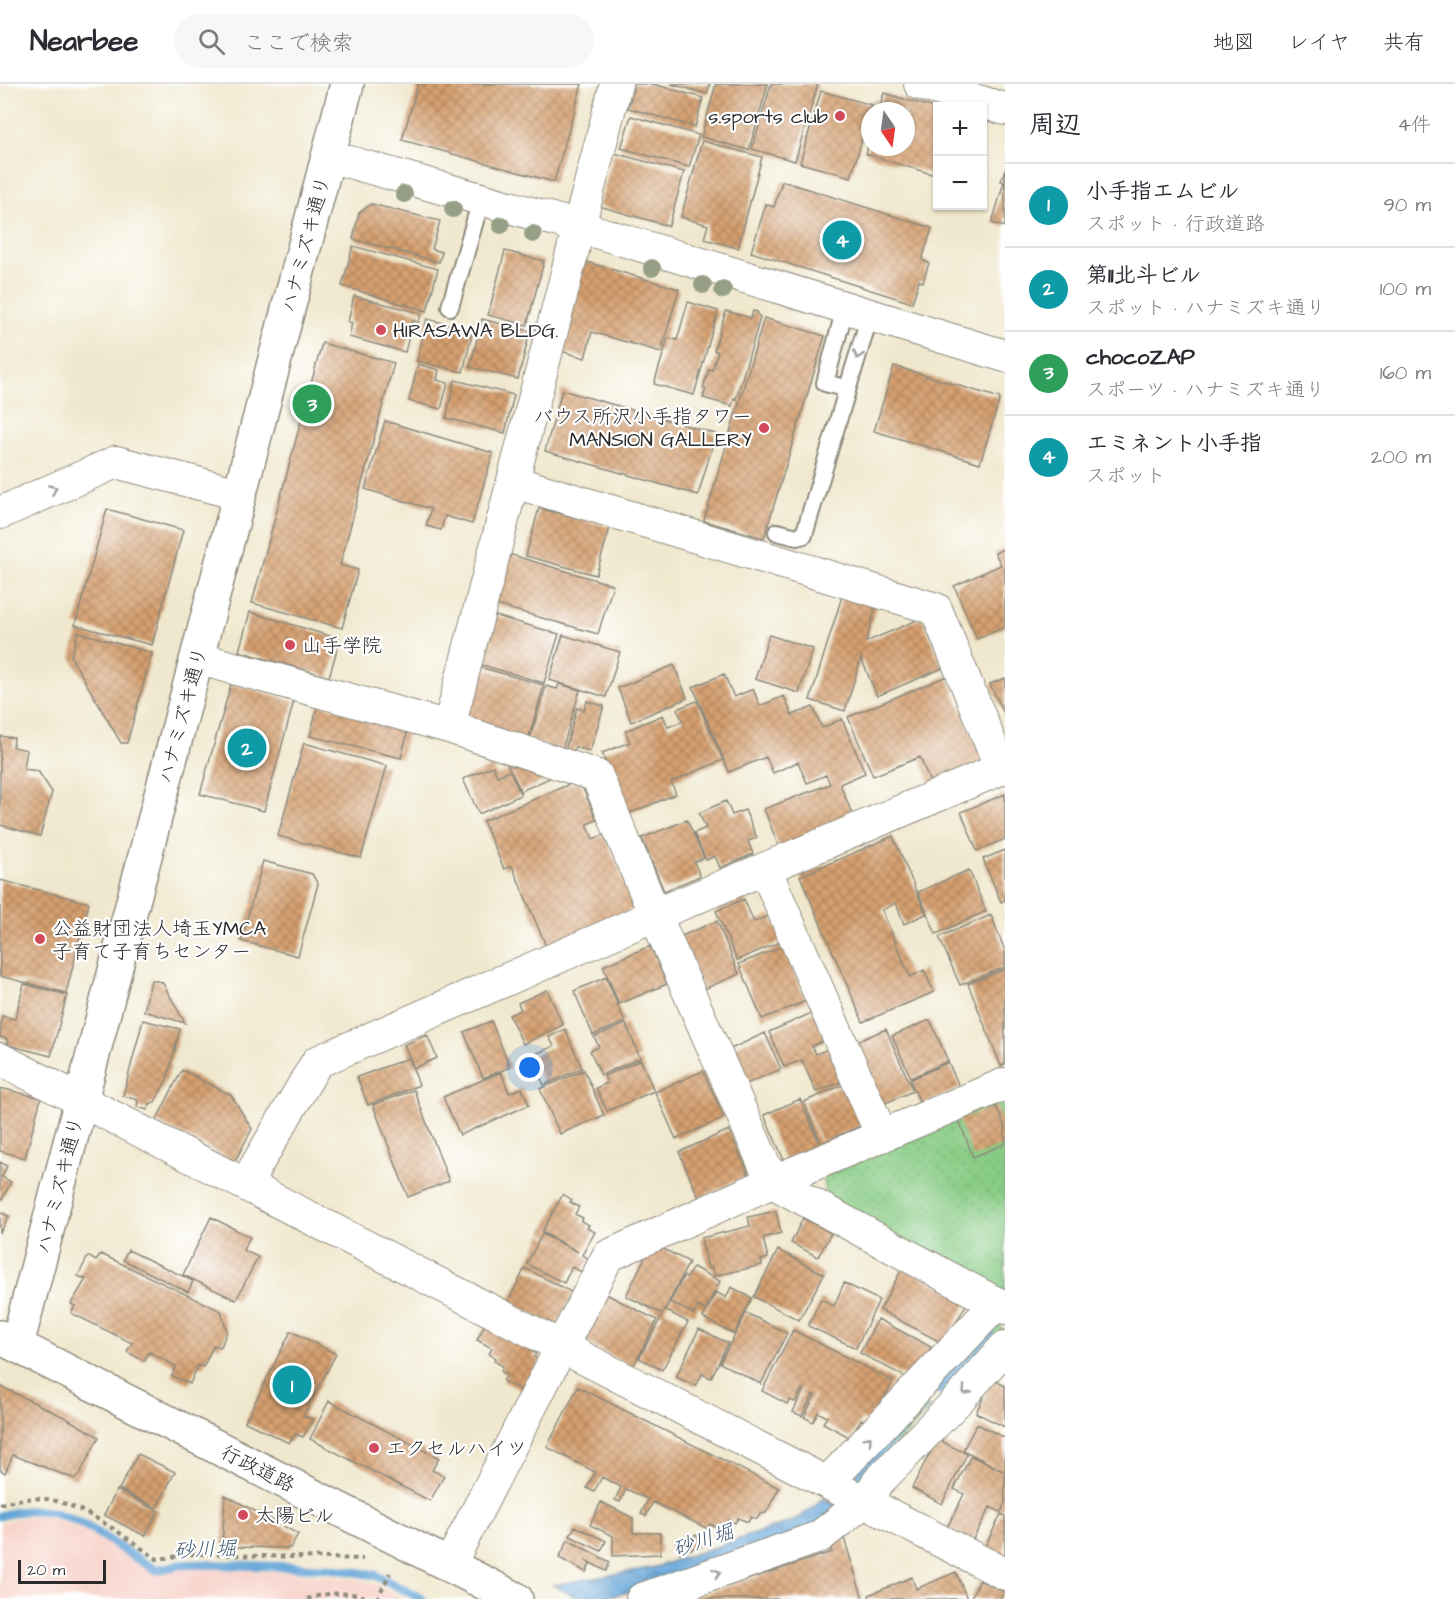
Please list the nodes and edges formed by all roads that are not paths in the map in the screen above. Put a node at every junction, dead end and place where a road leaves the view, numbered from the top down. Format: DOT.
graph roads {
  1 [pos="346,84"];
  2 [pos="616,84"];
  3 [pos="920,84"];
  4 [pos="1005,109"];
  5 [pos="328,156"];
  6 [pos="481,200"];
  7 [pos="580,227"];
  8 [pos="450,307"];
  9 [pos="858,312"];
  10 [pos="1005,356"];
  11 [pos="846,394"];
  12 [pos="514,482"];
  13 [pos="239,494"];
  14 [pos="0,513"];
  15 [pos="777,532"];
  16 [pos="197,658"];
  17 [pos="450,727"];
  18 [pos="1003,768"];
  19 [pos="765,869"];
  20 [pos="655,915"];
  21 [pos="0,1059"];
  22 [pos="1005,1084"];
  23 [pos="80,1100"];
  24 [pos="882,1136"];
  25 [pos="772,1182"];
  26 [pos="246,1183"];
  27 [pos="1001,1305"];
  28 [pos="9,1341"];
  29 [pos="563,1346"];
  30 [pos="1005,1347"];
  31 [pos="828,1482"];
  32 [pos="865,1501"];
  33 [pos="449,1566"];
  34 [pos="1005,1574"];
  35 [pos="516,1599"];
  36 [pos="642,1599"];
  1 -- 5 [label="main road, ハナミズキ通り"];
  2 -- 7 [label="street"];
  3 -- 4 [label="street"];
  5 -- 6 [label="street"];
  5 -- 13 [label="main road, ハナミズキ通り"];
  6 -- 7 [label="street"];
  6 -- 8 [label="lane"];
  7 -- 9 [label="street"];
  7 -- 12 [label="street"];
  9 -- 10 [label="street"];
  9 -- 11 [label="lane, one-way"];
  9 -- 11 [label="lane"];
  11 -- 15 [label="lane"];
  12 -- 17 [label="street"];
  12 -- 18 [label="street"];
  14 -- 13 [label="street, one-way"];
  13 -- 16 [label="main road, ハナミズキ通り"];
  16 -- 17 [label="street"];
  16 -- 23 [label="main road, ハナミズキ通り"];
  17 -- 20 [label="street"];
  18 -- 19 [label="street"];
  19 -- 20 [label="street"];
  19 -- 24 [label="street"];
  20 -- 25 [label="street"];
  20 -- 26 [label="street"];
  21 -- 23 [label="street"];
  22 -- 24 [label="street"];
  23 -- 26 [label="street"];
  23 -- 28 [label="main road, ハナミズキ通り"];
  24 -- 25 [label="street"];
  25 -- 27 [label="street"];
  25 -- 29 [label="street"];
  26 -- 29 [label="street"];
  31 -- 27 [label="street, one-way"];
  28 -- 33 [label="main road, 行政道路"];
  29 -- 31 [label="street"];
  29 -- 33 [label="street"];
  30 -- 32 [label="street, one-way"];
  31 -- 32 [label="street"];
  32 -- 34 [label="street"];
  36 -- 32 [label="street, one-way"];
  33 -- 35 [label="main road, 行政道路"];
}
